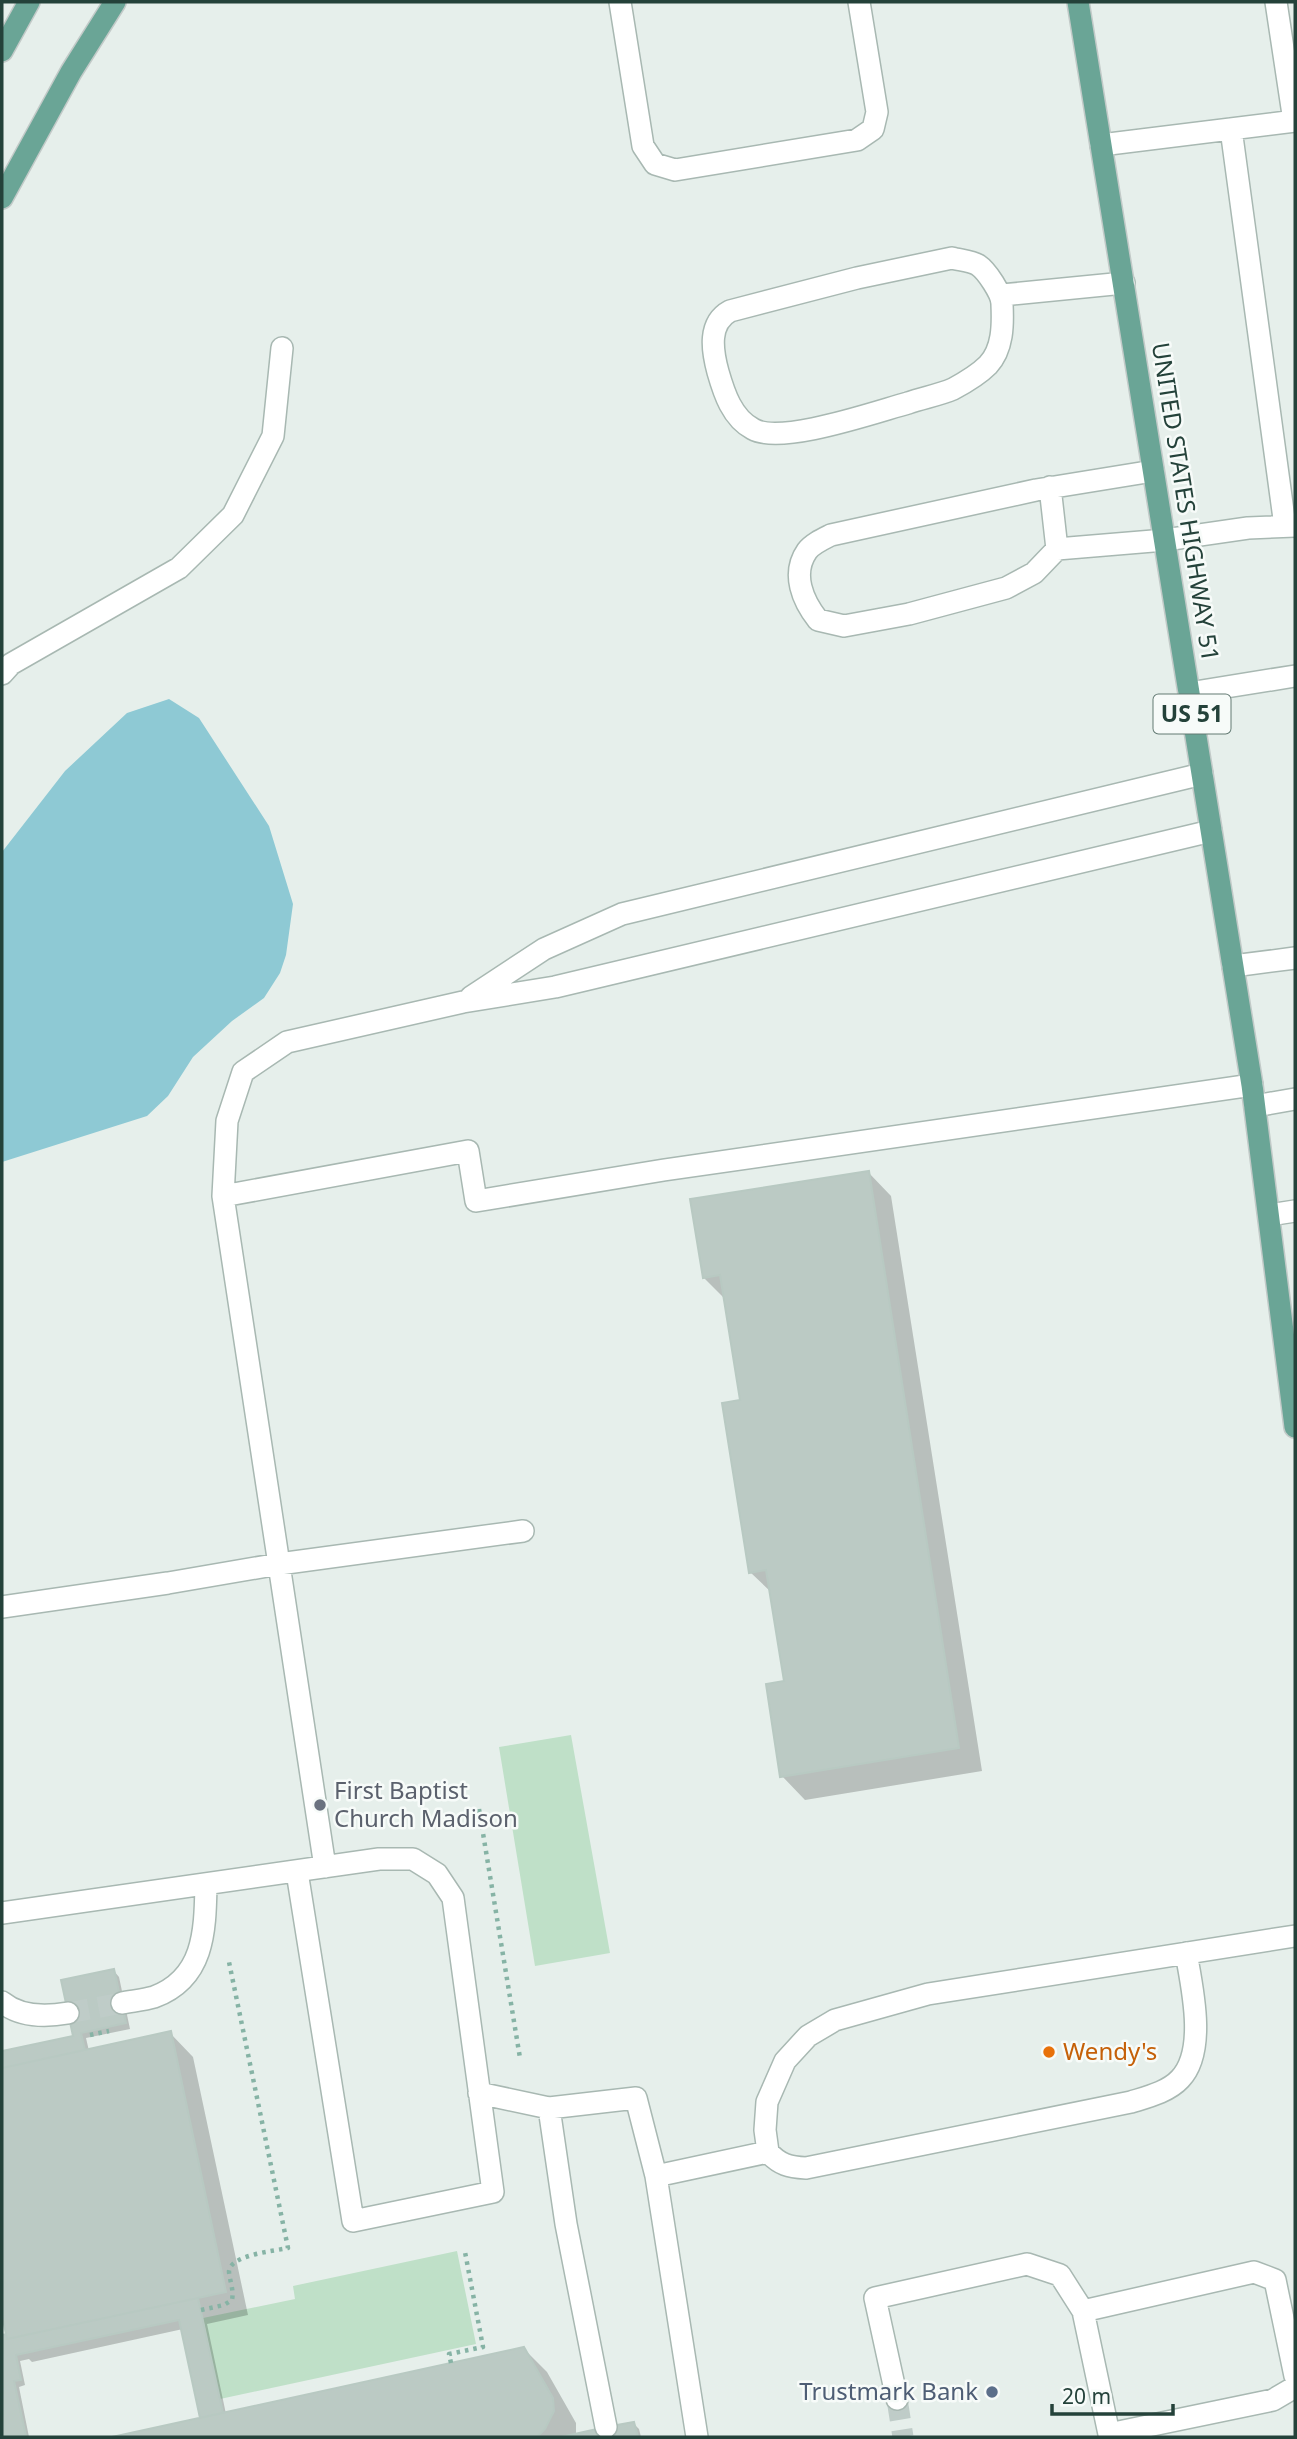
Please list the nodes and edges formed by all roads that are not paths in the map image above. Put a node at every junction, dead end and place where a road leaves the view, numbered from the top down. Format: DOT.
graph roads {
  1 [pos="29,2"];
  2 [pos="115,2"];
  3 [pos="620,2"];
  4 [pos="859,2"];
  5 [pos="1078,2"];
  6 [pos="1276,2"];
  7 [pos="2,51"];
  8 [pos="1294,121"];
  9 [pos="1231,129"];
  10 [pos="1101,145"];
  11 [pos="2,198"];
  12 [pos="1124,283"];
  13 [pos="1002,295"];
  14 [pos="282,348"];
  15 [pos="1153,471"];
  16 [pos="1050,487"];
  17 [pos="1290,526"];
  18 [pos="1165,540"];
  19 [pos="1057,549"];
  20 [pos="2,674"];
  21 [pos="1295,676"];
  22 [pos="1189,693"];
  23 [pos="1202,774"];
  24 [pos="1211,831"];
  25 [pos="1295,958"];
  26 [pos="1233,966"];
  27 [pos="463,1002"];
  28 [pos="1253,1096"];
  29 [pos="1295,1099"];
  30 [pos="223,1196"];
  31 [pos="1295,1211"];
  32 [pos="1269,1215"];
  33 [pos="1295,1427"];
  34 [pos="523,1531"];
  35 [pos="279,1564"];
  36 [pos="2,1607"];
  37 [pos="325,1867"];
  38 [pos="296,1872"];
  39 [pos="206,1884"];
  40 [pos="2,1913"];
  41 [pos="1295,1936"];
  42 [pos="1186,1952"];
  43 [pos="2,2002"];
  44 [pos="121,2003"];
  45 [pos="68,2013"];
  46 [pos="480,2093"];
  47 [pos="549,2108"];
  48 [pos="768,2152"];
  49 [pos="656,2176"];
  50 [pos="1083,2311"];
  51 [pos="1290,2329"];
  52 [pos="1295,2376"];
  53 [pos="1295,2387"];
  54 [pos="897,2399"];
  55 [pos="606,2427"];
  56 [pos="1110,2436"];
  57 [pos="697,2437"];
  1 -- 7 [label="main road"];
  2 -- 11 [label="main road"];
  3 -- 4 [label="street"];
  5 -- 10 [label="main road, UNITED STATES HIGHWAY 51 / US 51"];
  6 -- 8 [label="street"];
  8 -- 9 [label="street"];
  9 -- 10 [label="street"];
  9 -- 17 [label="street"];
  10 -- 12 [label="main road, UNITED STATES HIGHWAY 51 / US 51"];
  12 -- 13 [label="street"];
  12 -- 15 [label="main road, UNITED STATES HIGHWAY 51 / US 51"];
  13 -- 13 [label="street"];
  14 -- 20 [label="street"];
  15 -- 16 [label="street"];
  15 -- 18 [label="main road, UNITED STATES HIGHWAY 51 / US 51"];
  16 -- 19 [label="street"];
  16 -- 19 [label="street"];
  17 -- 18 [label="street"];
  18 -- 19 [label="street"];
  18 -- 22 [label="main road, UNITED STATES HIGHWAY 51 / US 51"];
  21 -- 22 [label="street"];
  22 -- 23 [label="main road, UNITED STATES HIGHWAY 51 / US 51"];
  23 -- 24 [label="main road, UNITED STATES HIGHWAY 51 / US 51"];
  23 -- 27 [label="street"];
  24 -- 26 [label="main road, UNITED STATES HIGHWAY 51 / US 51"];
  24 -- 27 [label="street"];
  25 -- 26 [label="street"];
  26 -- 28 [label="main road, UNITED STATES HIGHWAY 51 / US 51"];
  27 -- 30 [label="street"];
  28 -- 29 [label="street"];
  28 -- 30 [label="street"];
  28 -- 32 [label="main road, UNITED STATES HIGHWAY 51 / US 51"];
  30 -- 35 [label="street"];
  31 -- 32 [label="street"];
  32 -- 33 [label="main road, UNITED STATES HIGHWAY 51 / US 51"];
  34 -- 35 [label="street"];
  35 -- 36 [label="street"];
  35 -- 37 [label="street"];
  37 -- 38 [label="street"];
  37 -- 46 [label="street"];
  38 -- 39 [label="street"];
  38 -- 46 [label="street"];
  39 -- 40 [label="street"];
  39 -- 44 [label="street"];
  41 -- 42 [label="street"];
  42 -- 48 [label="street"];
  42 -- 48 [label="street"];
  43 -- 45 [label="street"];
  46 -- 47 [label="street"];
  47 -- 49 [label="street"];
  47 -- 55 [label="street"];
  48 -- 49 [label="street"];
  49 -- 57 [label="street"];
  50 -- 51 [label="street"];
  50 -- 54 [label="street"];
  50 -- 56 [label="street"];
  51 -- 52 [label="street"];
  53 -- 56 [label="street"];
}
